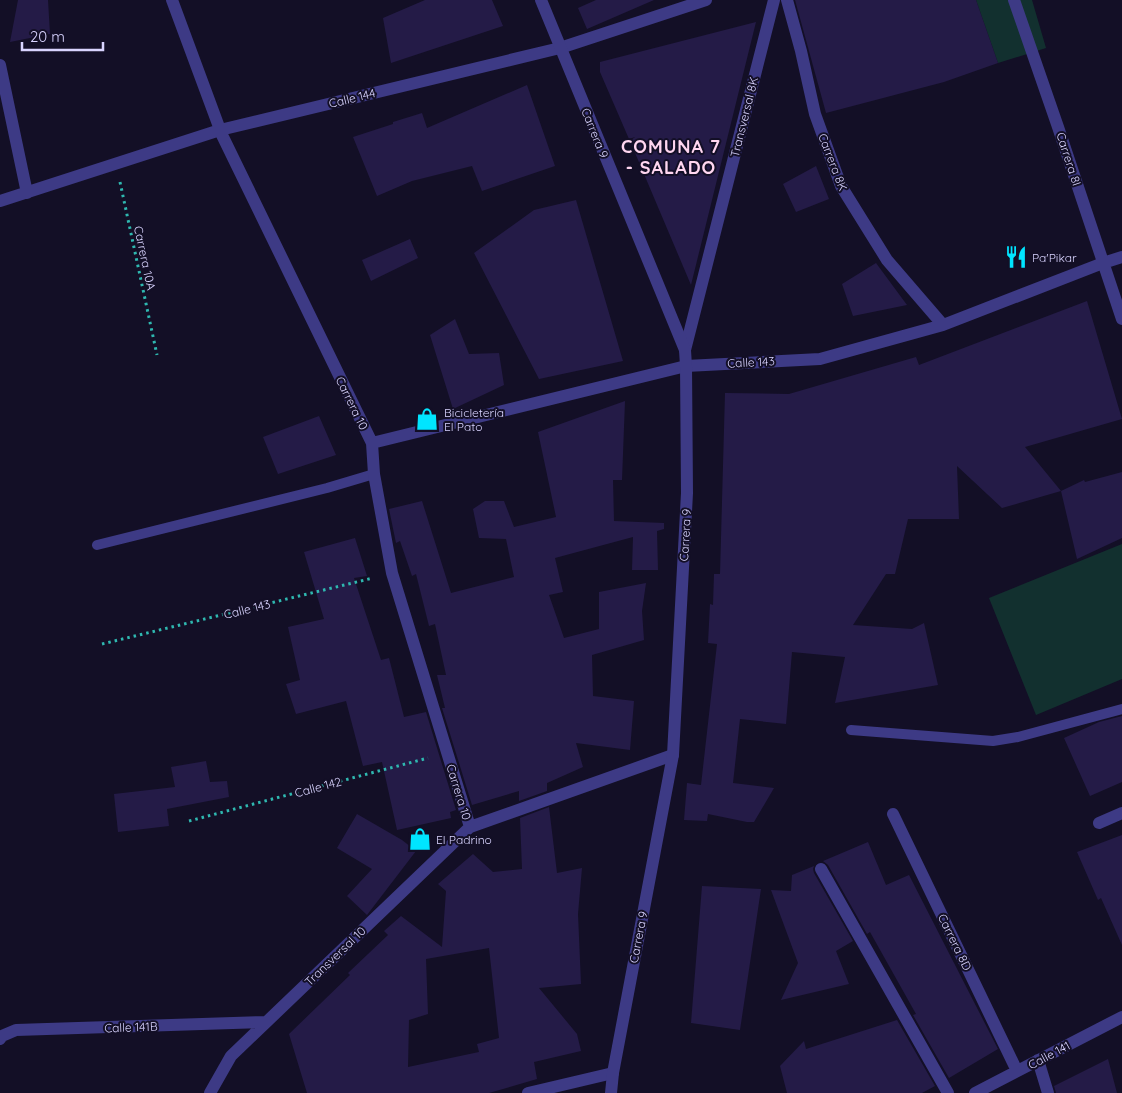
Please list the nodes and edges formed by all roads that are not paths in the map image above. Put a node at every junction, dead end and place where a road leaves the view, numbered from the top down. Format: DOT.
graph roads {
  1 [pos="172,0"];
  2 [pos="541,0"];
  3 [pos="706,0"];
  4 [pos="774,0"];
  5 [pos="787,0"];
  6 [pos="1014,0"];
  7 [pos="560,48"];
  8 [pos="0,65"];
  9 [pos="220,130"];
  10 [pos="27,192"];
  11 [pos="0,201"];
  12 [pos="1122,257"];
  13 [pos="1103,263"];
  14 [pos="1122,319"];
  15 [pos="943,325"];
  16 [pos="685,350"];
  17 [pos="686,366"];
  18 [pos="372,443"];
  19 [pos="374,474"];
  20 [pos="97,546"];
  21 [pos="1122,709"];
  22 [pos="851,730"];
  23 [pos="673,755"];
  24 [pos="1122,813"];
  25 [pos="893,814"];
  26 [pos="1100,823"];
  27 [pos="470,827"];
  28 [pos="820,869"];
  29 [pos="1122,1017"];
  30 [pos="265,1022"];
  31 [pos="0,1040"];
  32 [pos="1038,1060"];
  33 [pos="1017,1071"];
  34 [pos="613,1073"];
  35 [pos="210,1093"];
  36 [pos="528,1093"];
  37 [pos="611,1093"];
  38 [pos="948,1093"];
  39 [pos="975,1093"];
  40 [pos="1048,1093"];
  1 -- 9 [label="street, Carrera 10"];
  2 -- 7 [label="street, Carrera 9"];
  3 -- 7 [label="street, Calle 144"];
  4 -- 16 [label="street, Transversal 8K"];
  5 -- 15 [label="street, Carrera 8K"];
  6 -- 13 [label="street, Carrera 8I"];
  7 -- 9 [label="street, Calle 144"];
  7 -- 16 [label="street, Carrera 9"];
  8 -- 10 [label="street"];
  9 -- 10 [label="street, Calle 144"];
  9 -- 18 [label="street, Carrera 10"];
  10 -- 11 [label="street, Calle 144"];
  12 -- 13 [label="street, Calle 143"];
  13 -- 14 [label="street, Carrera 8I"];
  13 -- 15 [label="street, Calle 143"];
  15 -- 17 [label="street, Calle 143"];
  16 -- 17 [label="street, Carrera 9"];
  17 -- 18 [label="street, Calle 143"];
  17 -- 23 [label="street, Carrera 9"];
  18 -- 19 [label="street, Carrera 10"];
  19 -- 20 [label="lane"];
  19 -- 27 [label="street, Carrera 10"];
  21 -- 22 [label="lane"];
  23 -- 27 [label="street"];
  23 -- 34 [label="street, Carrera 9"];
  24 -- 26 [label="street"];
  25 -- 33 [label="street, Carrera 8D"];
  27 -- 30 [label="street, Transversal 10"];
  28 -- 38 [label="street"];
  29 -- 32 [label="street, Calle 141"];
  30 -- 31 [label="street, Calle 141B"];
  30 -- 35 [label="street, Transversal 10"];
  32 -- 33 [label="street, Calle 141"];
  32 -- 40 [label="street"];
  33 -- 39 [label="street, Calle 141"];
  34 -- 36 [label="street"];
  34 -- 37 [label="street, Carrera 9"];
}
